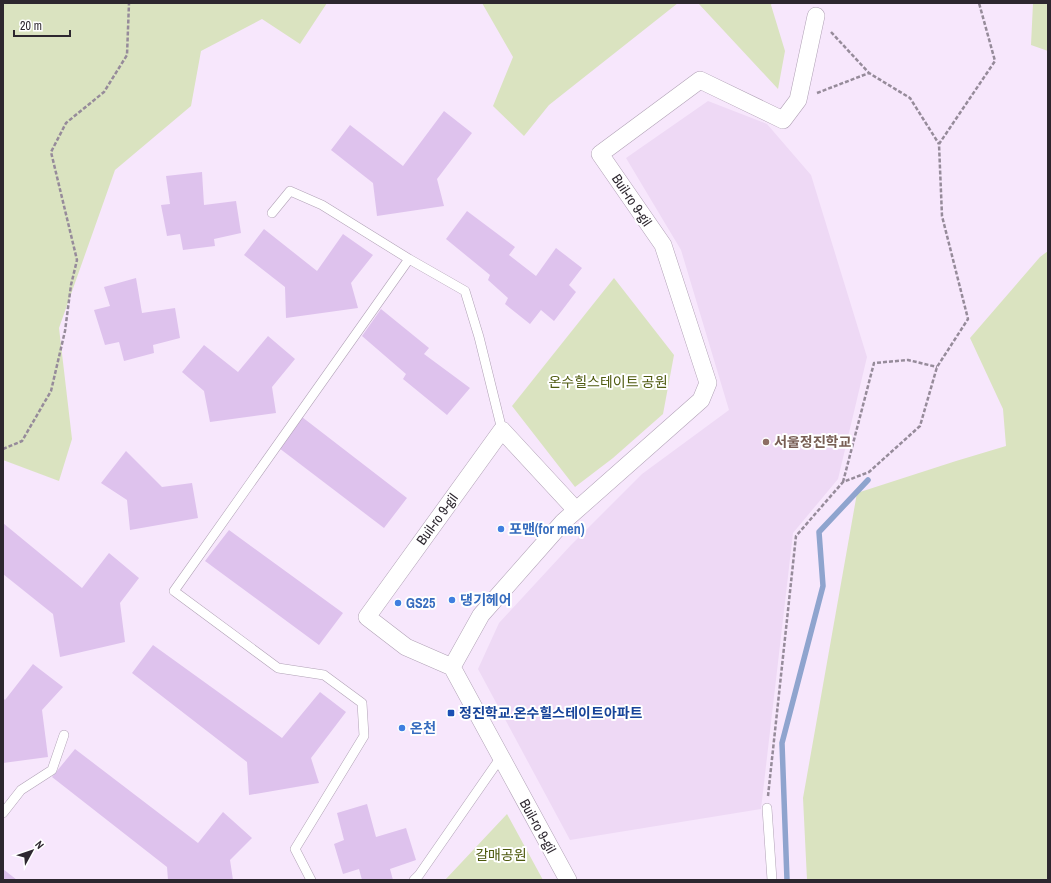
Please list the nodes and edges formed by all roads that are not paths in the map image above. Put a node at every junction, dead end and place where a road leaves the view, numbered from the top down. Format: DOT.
graph roads {
  1 [pos="816,16"];
  2 [pos="272,213"];
  3 [pos="409,259"];
  4 [pos="502,430"];
  5 [pos="576,510"];
  6 [pos="452,667"];
  7 [pos="64,735"];
  8 [pos="501,757"];
  9 [pos="766,808"];
  10 [pos="3,813"];
  11 [pos="311,880"];
  12 [pos="414,880"];
  13 [pos="568,880"];
  14 [pos="772,880"];
  1 -- 5 [label="street, Buil-ro 9-gil"];
  2 -- 3 [label="lane"];
  3 -- 4 [label="lane"];
  3 -- 11 [label="lane"];
  4 -- 5 [label="street"];
  4 -- 6 [label="street, Buil-ro 9-gil"];
  5 -- 6 [label="street, Buil-ro 9-gil"];
  6 -- 8 [label="street, Buil-ro 9-gil"];
  7 -- 10 [label="lane"];
  8 -- 12 [label="lane"];
  8 -- 13 [label="street, Buil-ro 9-gil"];
  9 -- 14 [label="lane"];
}
